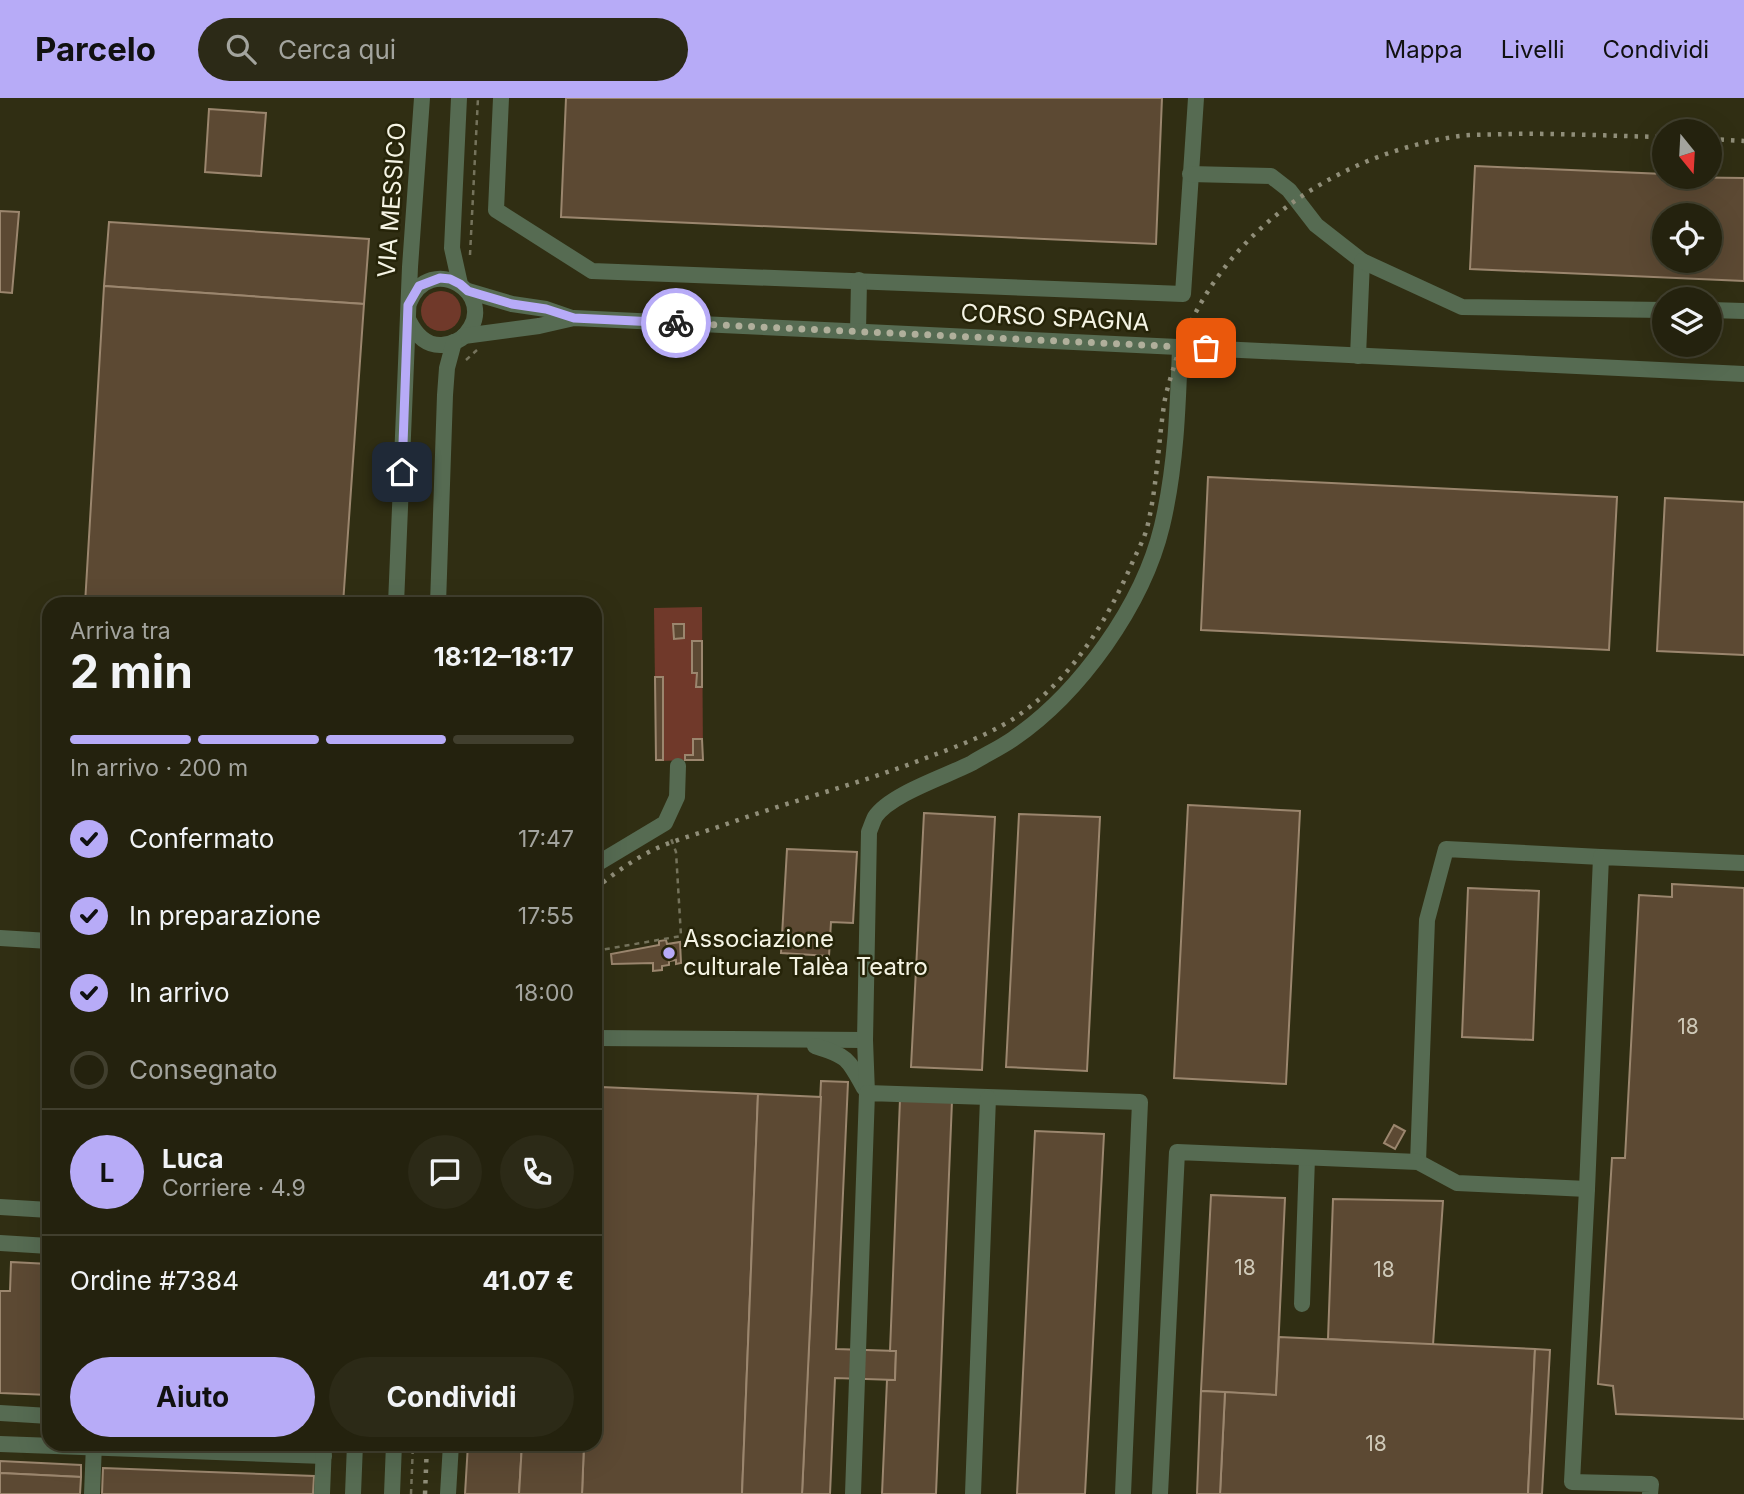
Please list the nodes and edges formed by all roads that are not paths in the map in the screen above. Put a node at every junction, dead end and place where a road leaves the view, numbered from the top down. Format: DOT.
graph roads {
  1 [pos="422,98"];
  2 [pos="460,98"];
  3 [pos="501,98"];
  4 [pos="1196,98"];
  5 [pos="1190,174"];
  6 [pos="1362,261"];
  7 [pos="859,280"];
  8 [pos="464,288"];
  9 [pos="1652,310"];
  10 [pos="1722,310"];
  11 [pos="1744,311"];
  12 [pos="409,313"];
  13 [pos="574,318"];
  14 [pos="858,332"];
  15 [pos="459,339"];
  16 [pos="1180,346"];
  17 [pos="1357,356"];
  18 [pos="1744,374"];
  19 [pos="396,597"];
  20 [pos="438,597"];
  21 [pos="678,766"];
  22 [pos="1601,857"];
  23 [pos="602,861"];
  24 [pos="1744,863"];
  25 [pos="0,938"];
  26 [pos="42,941"];
  27 [pos="602,1038"];
  28 [pos="798,1040"];
  29 [pos="865,1040"];
  30 [pos="867,1093"];
  31 [pos="988,1098"];
  32 [pos="1307,1158"];
  33 [pos="1418,1162"];
  34 [pos="1587,1189"];
  35 [pos="0,1207"];
  36 [pos="42,1210"];
  37 [pos="0,1243"];
  38 [pos="42,1246"];
  39 [pos="1302,1304"];
  40 [pos="0,1413"];
  41 [pos="42,1416"];
  42 [pos="0,1444"];
  43 [pos="42,1445"];
  44 [pos="94,1451"];
  45 [pos="324,1451"];
  46 [pos="355,1451"];
  47 [pos="394,1451"];
  48 [pos="451,1451"];
  49 [pos="1572,1488"];
  50 [pos="92,1494"];
  51 [pos="322,1494"];
  52 [pos="353,1494"];
  53 [pos="392,1494"];
  54 [pos="448,1494"];
  55 [pos="853,1494"];
  56 [pos="973,1494"];
  57 [pos="1123,1494"];
  58 [pos="1160,1494"];
  59 [pos="1650,1494"];
  1 -- 12 [label="street, VIA MESSICO"];
  2 -- 8 [label="street"];
  3 -- 7 [label="street"];
  4 -- 5 [label="street"];
  5 -- 6 [label="street"];
  5 -- 7 [label="street"];
  6 -- 9 [label="street"];
  6 -- 17 [label="street"];
  7 -- 14 [label="street"];
  8 -- 12 [label="street, VIA MESSICO"];
  8 -- 13 [label="street, CORSO SPAGNA"];
  8 -- 15 [label="street"];
  10 -- 11 [label="street"];
  12 -- 15 [label="street"];
  12 -- 19 [label="street, VIA MESSICO"];
  13 -- 14 [label="street, CORSO SPAGNA"];
  13 -- 15 [label="street, CORSO SPAGNA"];
  14 -- 16 [label="street, CORSO SPAGNA"];
  15 -- 20 [label="street"];
  16 -- 17 [label="street, CORSO SPAGNA"];
  16 -- 29 [label="street"];
  17 -- 18 [label="street, CORSO SPAGNA"];
  21 -- 23 [label="street"];
  22 -- 24 [label="street"];
  22 -- 33 [label="street"];
  22 -- 34 [label="street"];
  25 -- 26 [label="street"];
  27 -- 28 [label="street"];
  28 -- 29 [label="street"];
  28 -- 30 [label="street"];
  29 -- 30 [label="street"];
  30 -- 31 [label="street"];
  30 -- 55 [label="street"];
  31 -- 56 [label="street"];
  31 -- 57 [label="street"];
  32 -- 33 [label="street"];
  32 -- 39 [label="street"];
  32 -- 58 [label="street"];
  33 -- 34 [label="street"];
  34 -- 49 [label="street"];
  35 -- 36 [label="street"];
  37 -- 38 [label="street"];
  40 -- 41 [label="street"];
  42 -- 43 [label="street"];
  44 -- 50 [label="street"];
  45 -- 51 [label="street"];
  46 -- 52 [label="street"];
  47 -- 53 [label="street"];
  48 -- 54 [label="street"];
  49 -- 59 [label="street"];
}
